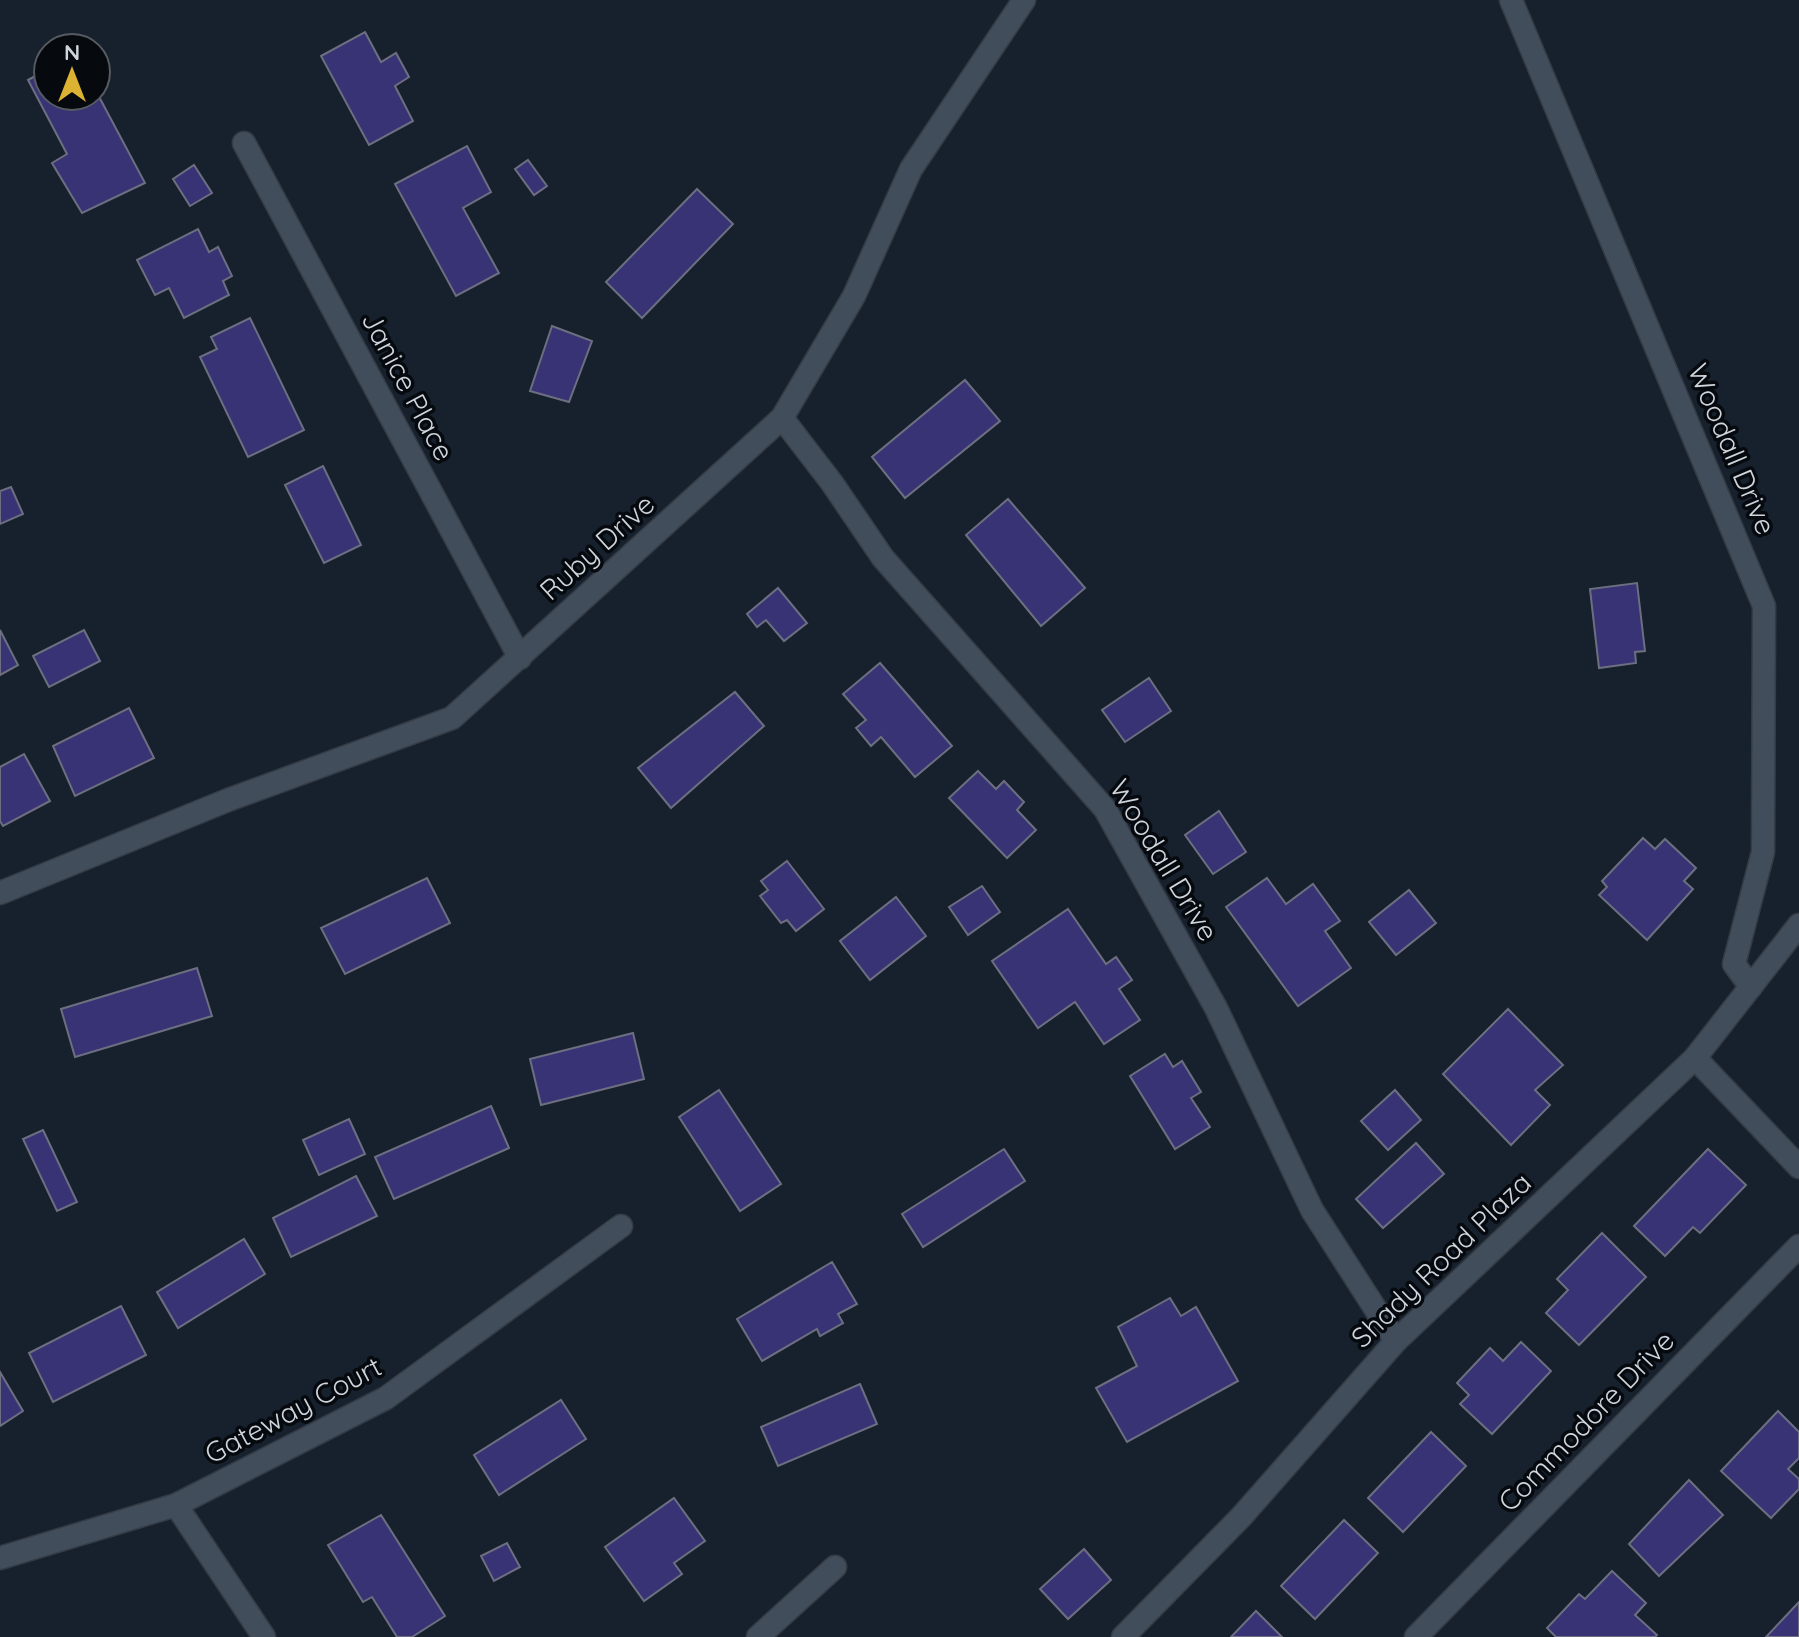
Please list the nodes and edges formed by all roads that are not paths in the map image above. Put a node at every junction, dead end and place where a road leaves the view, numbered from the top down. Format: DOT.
graph roads {
  1 [pos="1024,0"];
  2 [pos="1511,0"];
  3 [pos="244,143"];
  4 [pos="782,418"];
  5 [pos="520,658"];
  6 [pos="0,893"];
  7 [pos="1799,925"];
  8 [pos="1751,987"];
  9 [pos="1695,1058"];
  10 [pos="1799,1167"];
  11 [pos="621,1226"];
  12 [pos="1799,1246"];
  13 [pos="1396,1341"];
  14 [pos="176,1505"];
  15 [pos="0,1558"];
  16 [pos="835,1567"];
  17 [pos="264,1637"];
  18 [pos="758,1637"];
  19 [pos="1123,1637"];
  20 [pos="1416,1637"];
  1 -- 4 [label="street, Ruby Drive"];
  2 -- 8 [label="street, Woodall Drive"];
  3 -- 5 [label="street, Janice Place"];
  4 -- 5 [label="street, Ruby Drive"];
  4 -- 13 [label="street, Woodall Drive"];
  5 -- 6 [label="street, Ruby Drive"];
  7 -- 8 [label="street, Shady Road Plaza"];
  8 -- 9 [label="street, Shady Road Plaza"];
  9 -- 10 [label="street"];
  9 -- 13 [label="street, Shady Road Plaza"];
  11 -- 14 [label="street, Gateway Court"];
  12 -- 20 [label="street, Commodore Drive"];
  13 -- 19 [label="street, Shady Road Plaza"];
  14 -- 15 [label="street, Gateway Court"];
  14 -- 17 [label="street"];
  16 -- 18 [label="street"];
}
